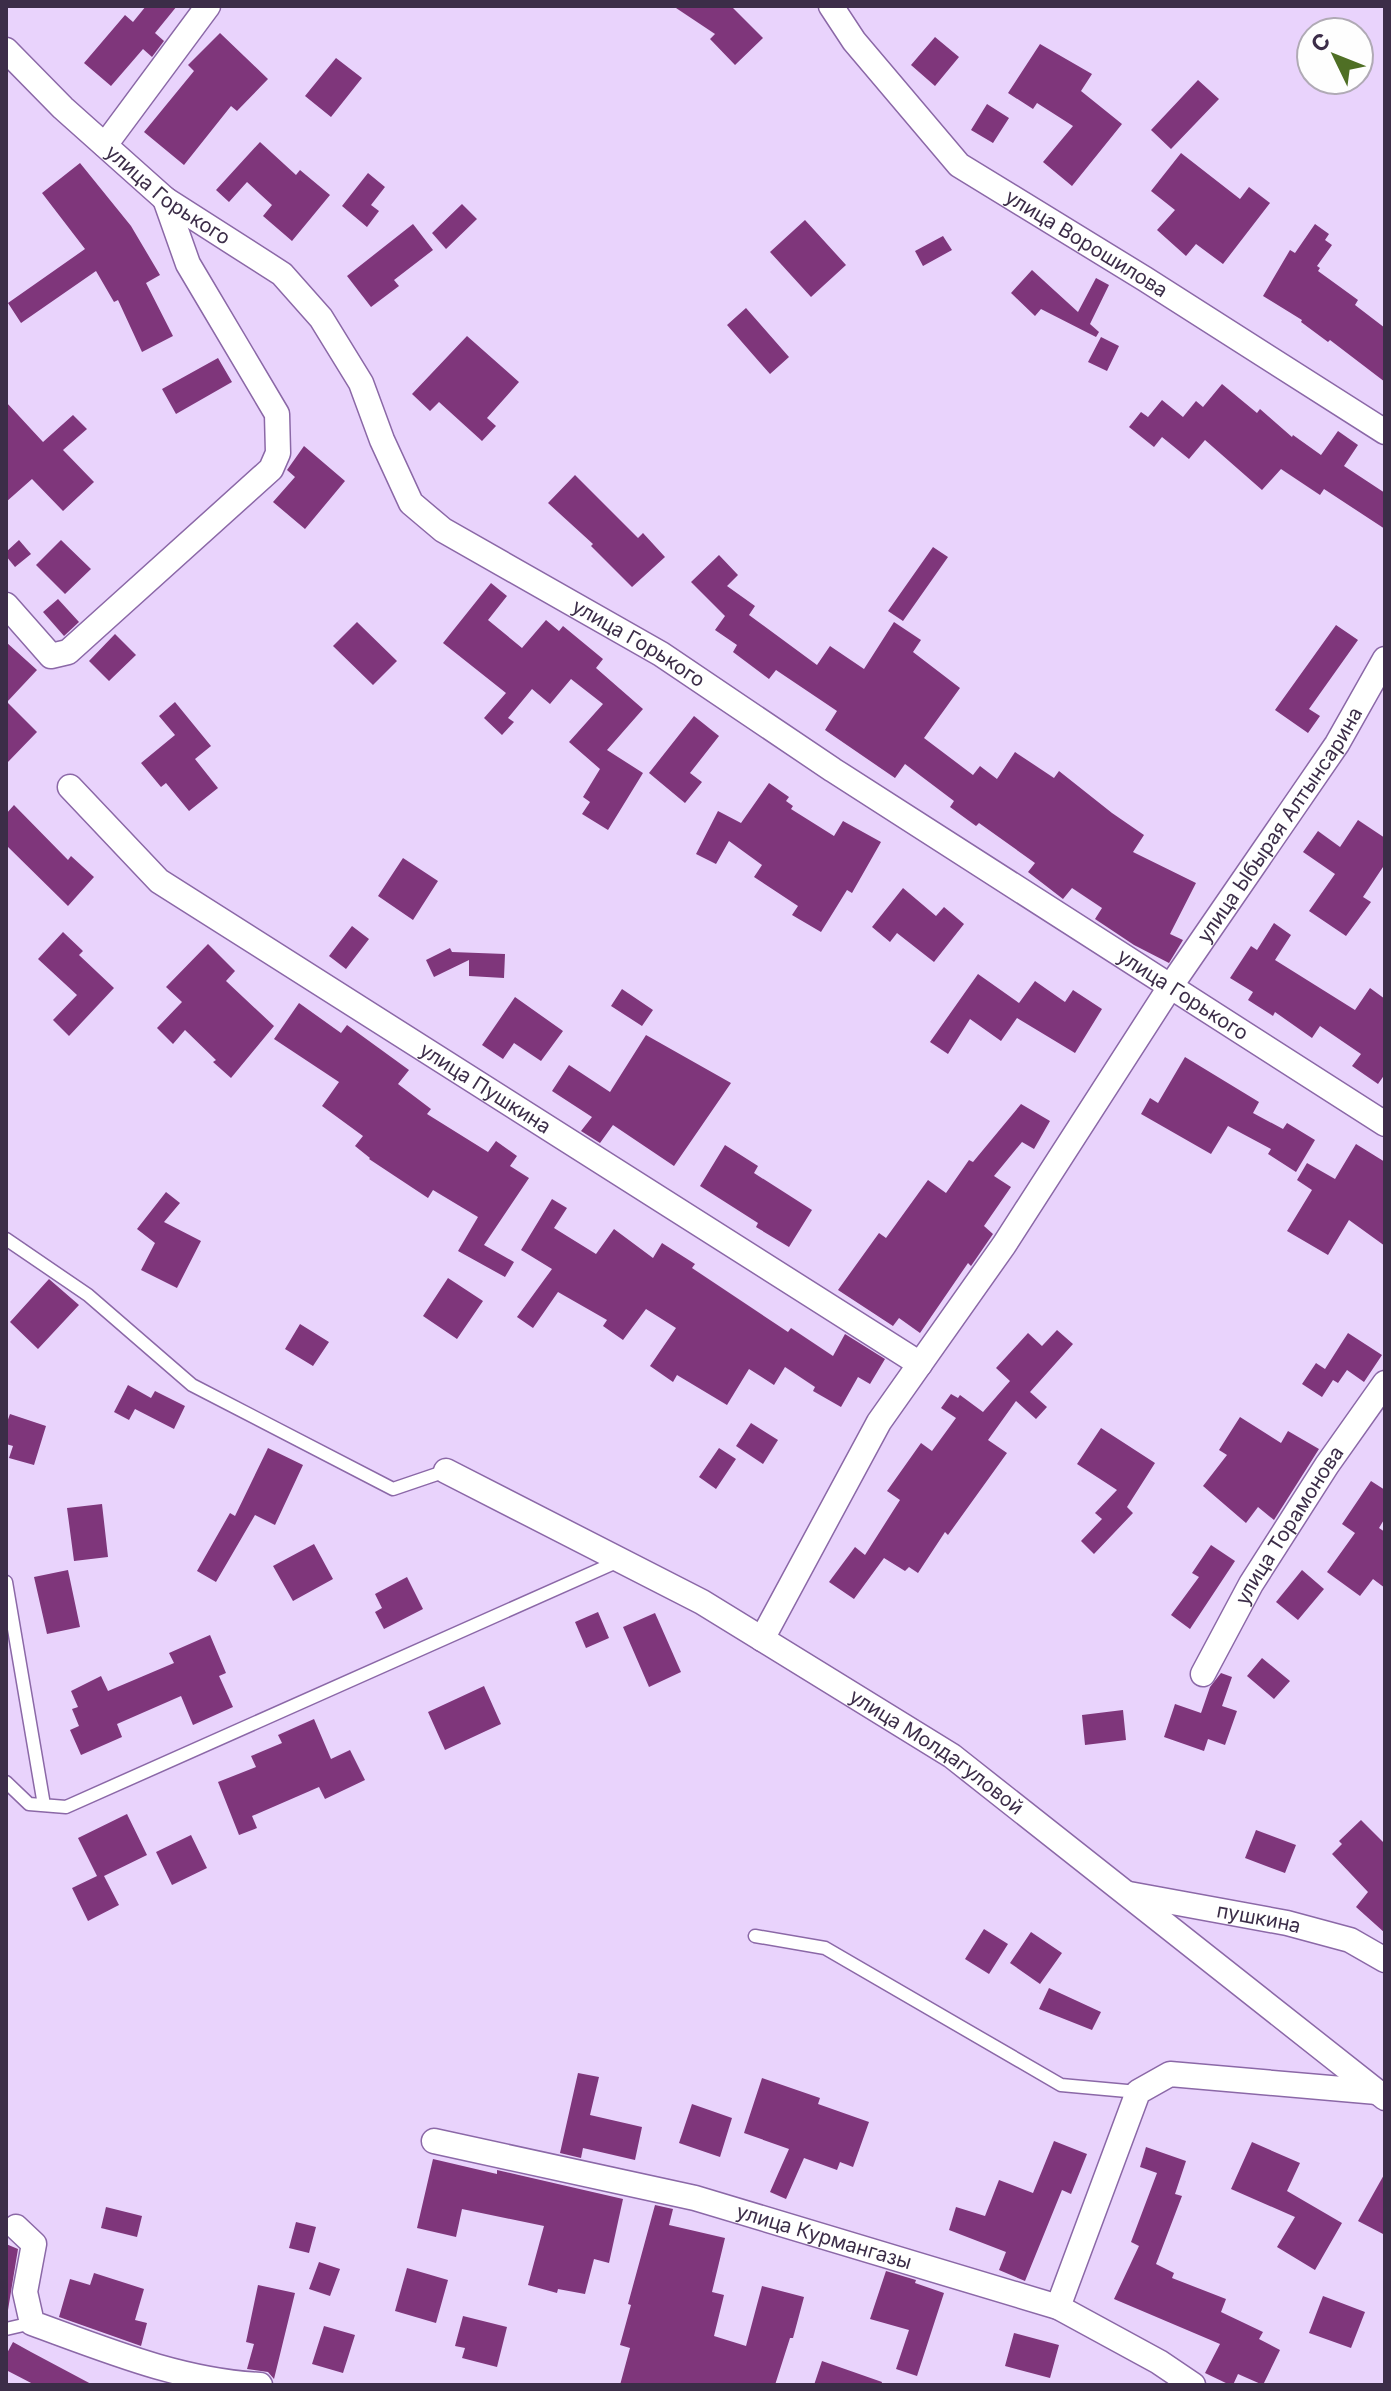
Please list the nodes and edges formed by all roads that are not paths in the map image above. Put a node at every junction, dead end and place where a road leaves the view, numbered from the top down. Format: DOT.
graph roads {
  1 [pos="208,6"];
  2 [pos="831,6"];
  3 [pos="6,50"];
  4 [pos="105,145"];
  5 [pos="165,199"];
  6 [pos="1385,432"];
  7 [pos="6,605"];
  8 [pos="1385,659"];
  9 [pos="70,787"];
  10 [pos="1170,987"];
  11 [pos="1385,1124"];
  12 [pos="6,1239"];
  13 [pos="920,1364"];
  14 [pos="1385,1383"];
  15 [pos="446,1471"];
  16 [pos="621,1560"];
  17 [pos="6,1582"];
  18 [pos="762,1639"];
  19 [pos="1203,1674"];
  20 [pos="6,1782"];
  21 [pos="44,1805"];
  22 [pos="1126,1893"];
  23 [pos="755,1936"];
  24 [pos="1385,1960"];
  25 [pos="1138,2092"];
  26 [pos="1381,2095"];
  27 [pos="434,2141"];
  28 [pos="16,2227"];
  29 [pos="1058,2307"];
  30 [pos="32,2323"];
  31 [pos="6,2329"];
  32 [pos="221,2384"];
  33 [pos="260,2385"];
  34 [pos="1193,2385"];
  1 -- 4 [label="street"];
  2 -- 6 [label="street, улица Ворошилова"];
  3 -- 4 [label="street, улица Горького"];
  4 -- 5 [label="street, улица Горького"];
  5 -- 7 [label="street"];
  5 -- 10 [label="street, улица Горького"];
  8 -- 10 [label="street, улица Ыбырая Алтынсарина"];
  9 -- 13 [label="street, улица Пушкина"];
  10 -- 11 [label="street, улица Горького"];
  10 -- 13 [label="street, улица Ыбырая Алтынсарина"];
  12 -- 15 [label="lane"];
  13 -- 18 [label="street, улица Ыбырая Алтынсарина"];
  14 -- 19 [label="street, улица Торамонова"];
  15 -- 16 [label="street, улица Молдагуловой"];
  16 -- 18 [label="street, улица Молдагуловой"];
  16 -- 21 [label="lane"];
  17 -- 21 [label="lane"];
  18 -- 22 [label="street, улица Молдагуловой"];
  20 -- 21 [label="lane"];
  22 -- 24 [label="street, пушкина"];
  22 -- 26 [label="street, улица Молдагуловой"];
  23 -- 25 [label="lane"];
  25 -- 26 [label="street"];
  25 -- 29 [label="street"];
  27 -- 29 [label="street, улица Курмангазы"];
  28 -- 30 [label="street"];
  29 -- 34 [label="street, улица Курмангазы"];
  30 -- 31 [label="lane"];
  30 -- 32 [label="street"];
  32 -- 33 [label="street"];
}
